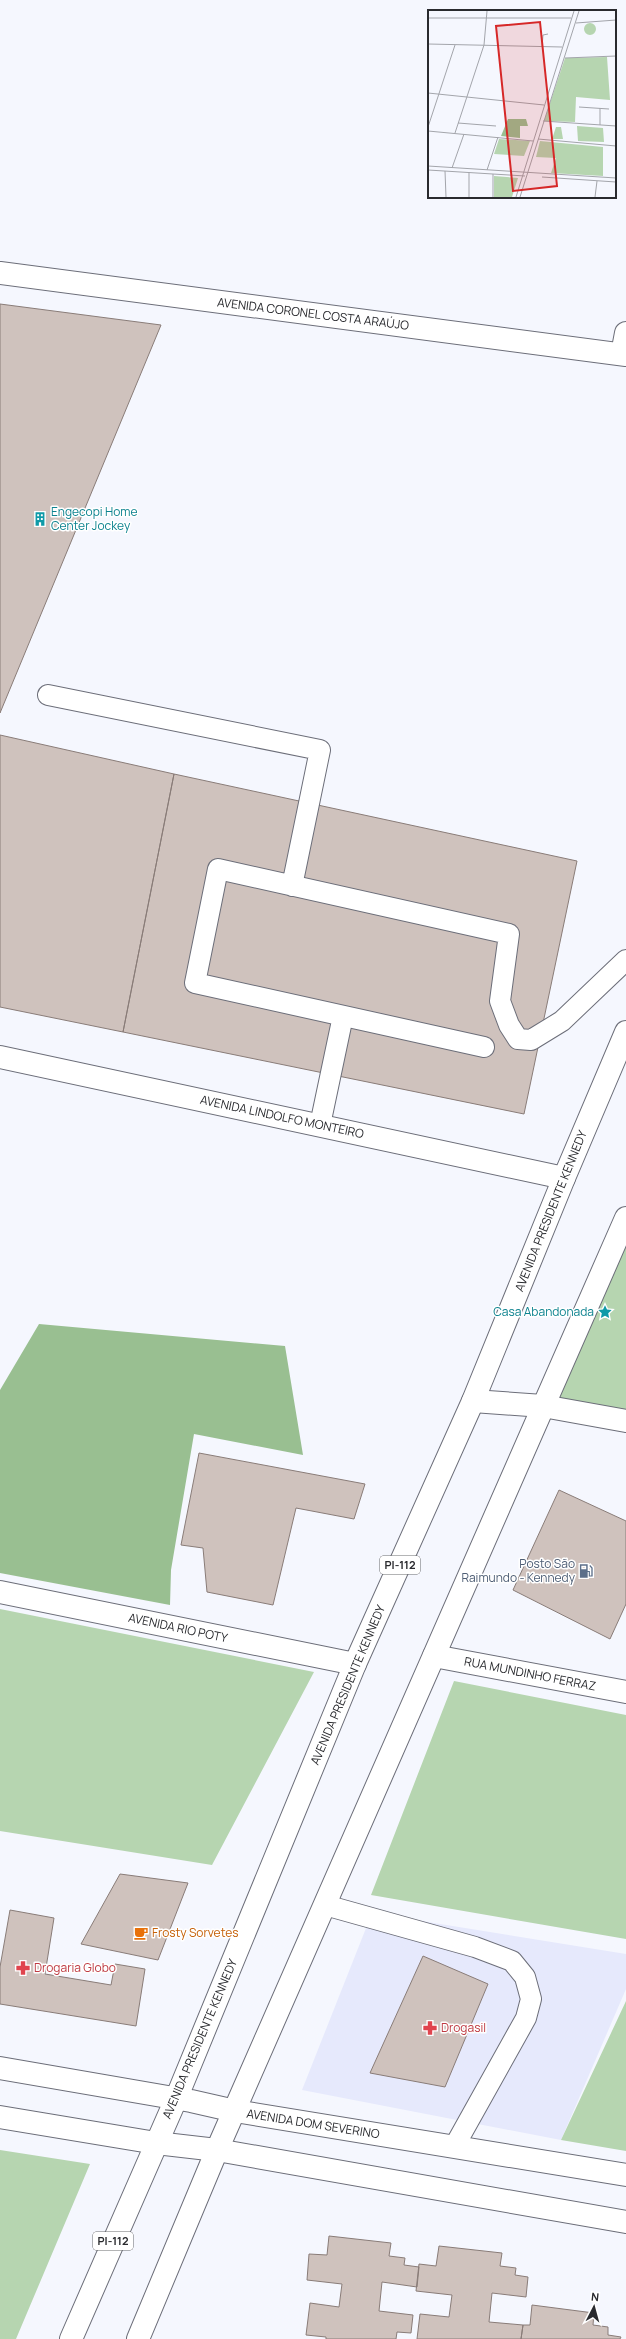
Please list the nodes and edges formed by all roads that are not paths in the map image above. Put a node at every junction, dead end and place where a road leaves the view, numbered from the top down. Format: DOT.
graph roads {
  1 [pos="0,273"];
  2 [pos="626,333"];
  3 [pos="624,354"];
  4 [pos="48,695"];
  5 [pos="292,886"];
  6 [pos="626,960"];
  7 [pos="343,1016"];
  8 [pos="626,1032"];
  9 [pos="484,1047"];
  10 [pos="0,1057"];
  11 [pos="320,1125"];
  12 [pos="564,1178"];
  13 [pos="626,1218"];
  14 [pos="473,1401"];
  15 [pos="543,1406"];
  16 [pos="626,1421"];
  17 [pos="0,1592"];
  18 [pos="434,1656"];
  19 [pos="355,1664"];
  20 [pos="626,1692"];
  21 [pos="325,1906"];
  22 [pos="0,2068"];
  23 [pos="176,2099"];
  24 [pos="235,2111"];
  25 [pos="0,2117"];
  26 [pos="156,2143"];
  27 [pos="454,2147"];
  28 [pos="217,2150"];
  29 [pos="626,2175"];
  30 [pos="626,2222"];
  31 [pos="71,2339"];
  32 [pos="138,2339"];
  1 -- 3 [label="main road, AVENIDA CORONEL COSTA ARAÚJO"];
  2 -- 3 [label="main road"];
  4 -- 5 [label="lane"];
  5 -- 6 [label="lane"];
  5 -- 7 [label="lane"];
  7 -- 9 [label="lane"];
  7 -- 11 [label="lane"];
  8 -- 12 [label="main road, AVENIDA PRESIDENTE KENNEDY / PI-112"];
  10 -- 11 [label="main road, AVENIDA LINDOLFO MONTEIRO"];
  11 -- 12 [label="main road, AVENIDA LINDOLFO MONTEIRO"];
  12 -- 14 [label="main road, AVENIDA PRESIDENTE KENNEDY / PI-112"];
  13 -- 15 [label="main road"];
  14 -- 15 [label="main road"];
  14 -- 19 [label="main road, AVENIDA PRESIDENTE KENNEDY / PI-112"];
  15 -- 16 [label="main road"];
  15 -- 18 [label="main road"];
  17 -- 19 [label="main road, AVENIDA RIO POTY"];
  18 -- 20 [label="main road, RUA MUNDINHO FERRAZ"];
  18 -- 21 [label="main road"];
  19 -- 23 [label="main road, AVENIDA PRESIDENTE KENNEDY / PI-112"];
  21 -- 24 [label="main road"];
  21 -- 27 [label="lane"];
  22 -- 23 [label="main road, AVENIDA DOM SEVERINO"];
  23 -- 24 [label="main road, AVENIDA DOM SEVERINO"];
  23 -- 26 [label="main road, AVENIDA PRESIDENTE KENNEDY / PI-112"];
  24 -- 27 [label="main road, AVENIDA DOM SEVERINO"];
  24 -- 28 [label="main road"];
  25 -- 26 [label="main road"];
  26 -- 28 [label="main road"];
  26 -- 31 [label="main road, AVENIDA PRESIDENTE KENNEDY / PI-112"];
  27 -- 29 [label="main road, AVENIDA DOM SEVERINO"];
  28 -- 30 [label="main road"];
  28 -- 32 [label="main road"];
}
